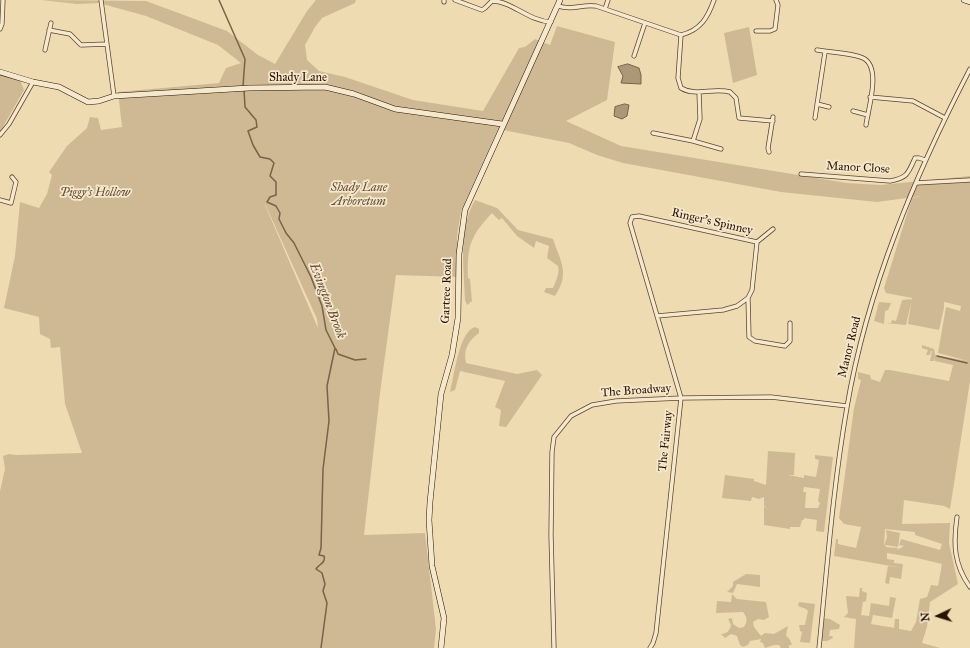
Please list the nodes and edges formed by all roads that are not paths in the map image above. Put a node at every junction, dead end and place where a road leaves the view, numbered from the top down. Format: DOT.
graph roads {
  1 [pos="3,0"];
  2 [pos="101,0"];
  3 [pos="456,0"];
  4 [pos="608,0"];
  5 [pos="714,0"];
  6 [pos="776,0"];
  7 [pos="964,0"];
  8 [pos="970,2"];
  9 [pos="559,3"];
  10 [pos="605,9"];
  11 [pos="551,22"];
  12 [pos="645,22"];
  13 [pos="50,23"];
  14 [pos="0,29"];
  15 [pos="49,30"];
  16 [pos="756,31"];
  17 [pos="681,35"];
  18 [pos="107,44"];
  19 [pos="45,50"];
  20 [pos="817,50"];
  21 [pos="825,52"];
  22 [pos="628,55"];
  23 [pos="970,69"];
  24 [pos="0,72"];
  25 [pos="33,82"];
  26 [pos="700,92"];
  27 [pos="114,96"];
  28 [pos="870,97"];
  29 [pos="818,104"];
  30 [pos="829,107"];
  31 [pos="852,111"];
  32 [pos="868,115"];
  33 [pos="815,118"];
  34 [pos="945,118"];
  35 [pos="502,124"];
  36 [pos="866,126"];
  37 [pos="653,133"];
  38 [pos="0,135"];
  39 [pos="693,141"];
  40 [pos="721,149"];
  41 [pos="769,152"];
  42 [pos="925,160"];
  43 [pos="801,174"];
  44 [pos="12,177"];
  45 [pos="970,180"];
  46 [pos="916,183"];
  47 [pos="0,200"];
  48 [pos="632,217"];
  49 [pos="773,229"];
  50 [pos="757,242"];
  51 [pos="748,298"];
  52 [pos="658,316"];
  53 [pos="790,323"];
  54 [pos="681,398"];
  55 [pos="847,406"];
  56 [pos="957,517"];
  57 [pos="970,587"];
  58 [pos="653,644"];
  59 [pos="441,648"];
  60 [pos="554,648"];
  61 [pos="650,648"];
  62 [pos="658,648"];
  63 [pos="819,648"];
  1 -- 14 [label="street"];
  2 -- 18 [label="street"];
  3 -- 11 [label="street"];
  4 -- 10 [label="street"];
  5 -- 17 [label="street"];
  6 -- 16 [label="street"];
  7 -- 8 [label="main road"];
  9 -- 10 [label="street"];
  9 -- 11 [label="main road, Gartree Road"];
  10 -- 12 [label="street"];
  11 -- 35 [label="main road, Gartree Road"];
  12 -- 17 [label="street"];
  12 -- 22 [label="street"];
  13 -- 15 [label="street"];
  15 -- 18 [label="street"];
  15 -- 19 [label="street"];
  17 -- 26 [label="street"];
  18 -- 27 [label="street"];
  20 -- 21 [label="street"];
  21 -- 28 [label="street"];
  21 -- 29 [label="street"];
  23 -- 34 [label="street, Manor Road"];
  24 -- 25 [label="main road, Shady Lane"];
  25 -- 27 [label="main road, Shady Lane"];
  25 -- 38 [label="street"];
  26 -- 39 [label="street"];
  26 -- 41 [label="street"];
  27 -- 35 [label="main road, Shady Lane"];
  28 -- 32 [label="street"];
  28 -- 34 [label="street"];
  29 -- 30 [label="street"];
  29 -- 33 [label="street"];
  31 -- 32 [label="street"];
  32 -- 36 [label="street"];
  34 -- 42 [label="street, Manor Road"];
  35 -- 59 [label="main road, Gartree Road"];
  37 -- 39 [label="street"];
  39 -- 40 [label="street"];
  42 -- 43 [label="street, Manor Close"];
  42 -- 46 [label="street, Manor Road"];
  44 -- 47 [label="street"];
  45 -- 46 [label="street"];
  46 -- 55 [label="street, Manor Road"];
  48 -- 50 [label="street, Ringer's Spinney"];
  48 -- 52 [label="street, The Fairway"];
  49 -- 50 [label="street"];
  50 -- 51 [label="street, Ringer's Spinney"];
  51 -- 52 [label="street"];
  51 -- 53 [label="street, Ringer's Spinney"];
  52 -- 54 [label="street, The Fairway"];
  54 -- 55 [label="street, The Broadway"];
  54 -- 58 [label="street, The Fairway"];
  54 -- 60 [label="street, The Broadway"];
  55 -- 63 [label="street, Manor Road"];
  56 -- 57 [label="street"];
  58 -- 61 [label="street, The Fairway"];
  58 -- 62 [label="street"];
}
